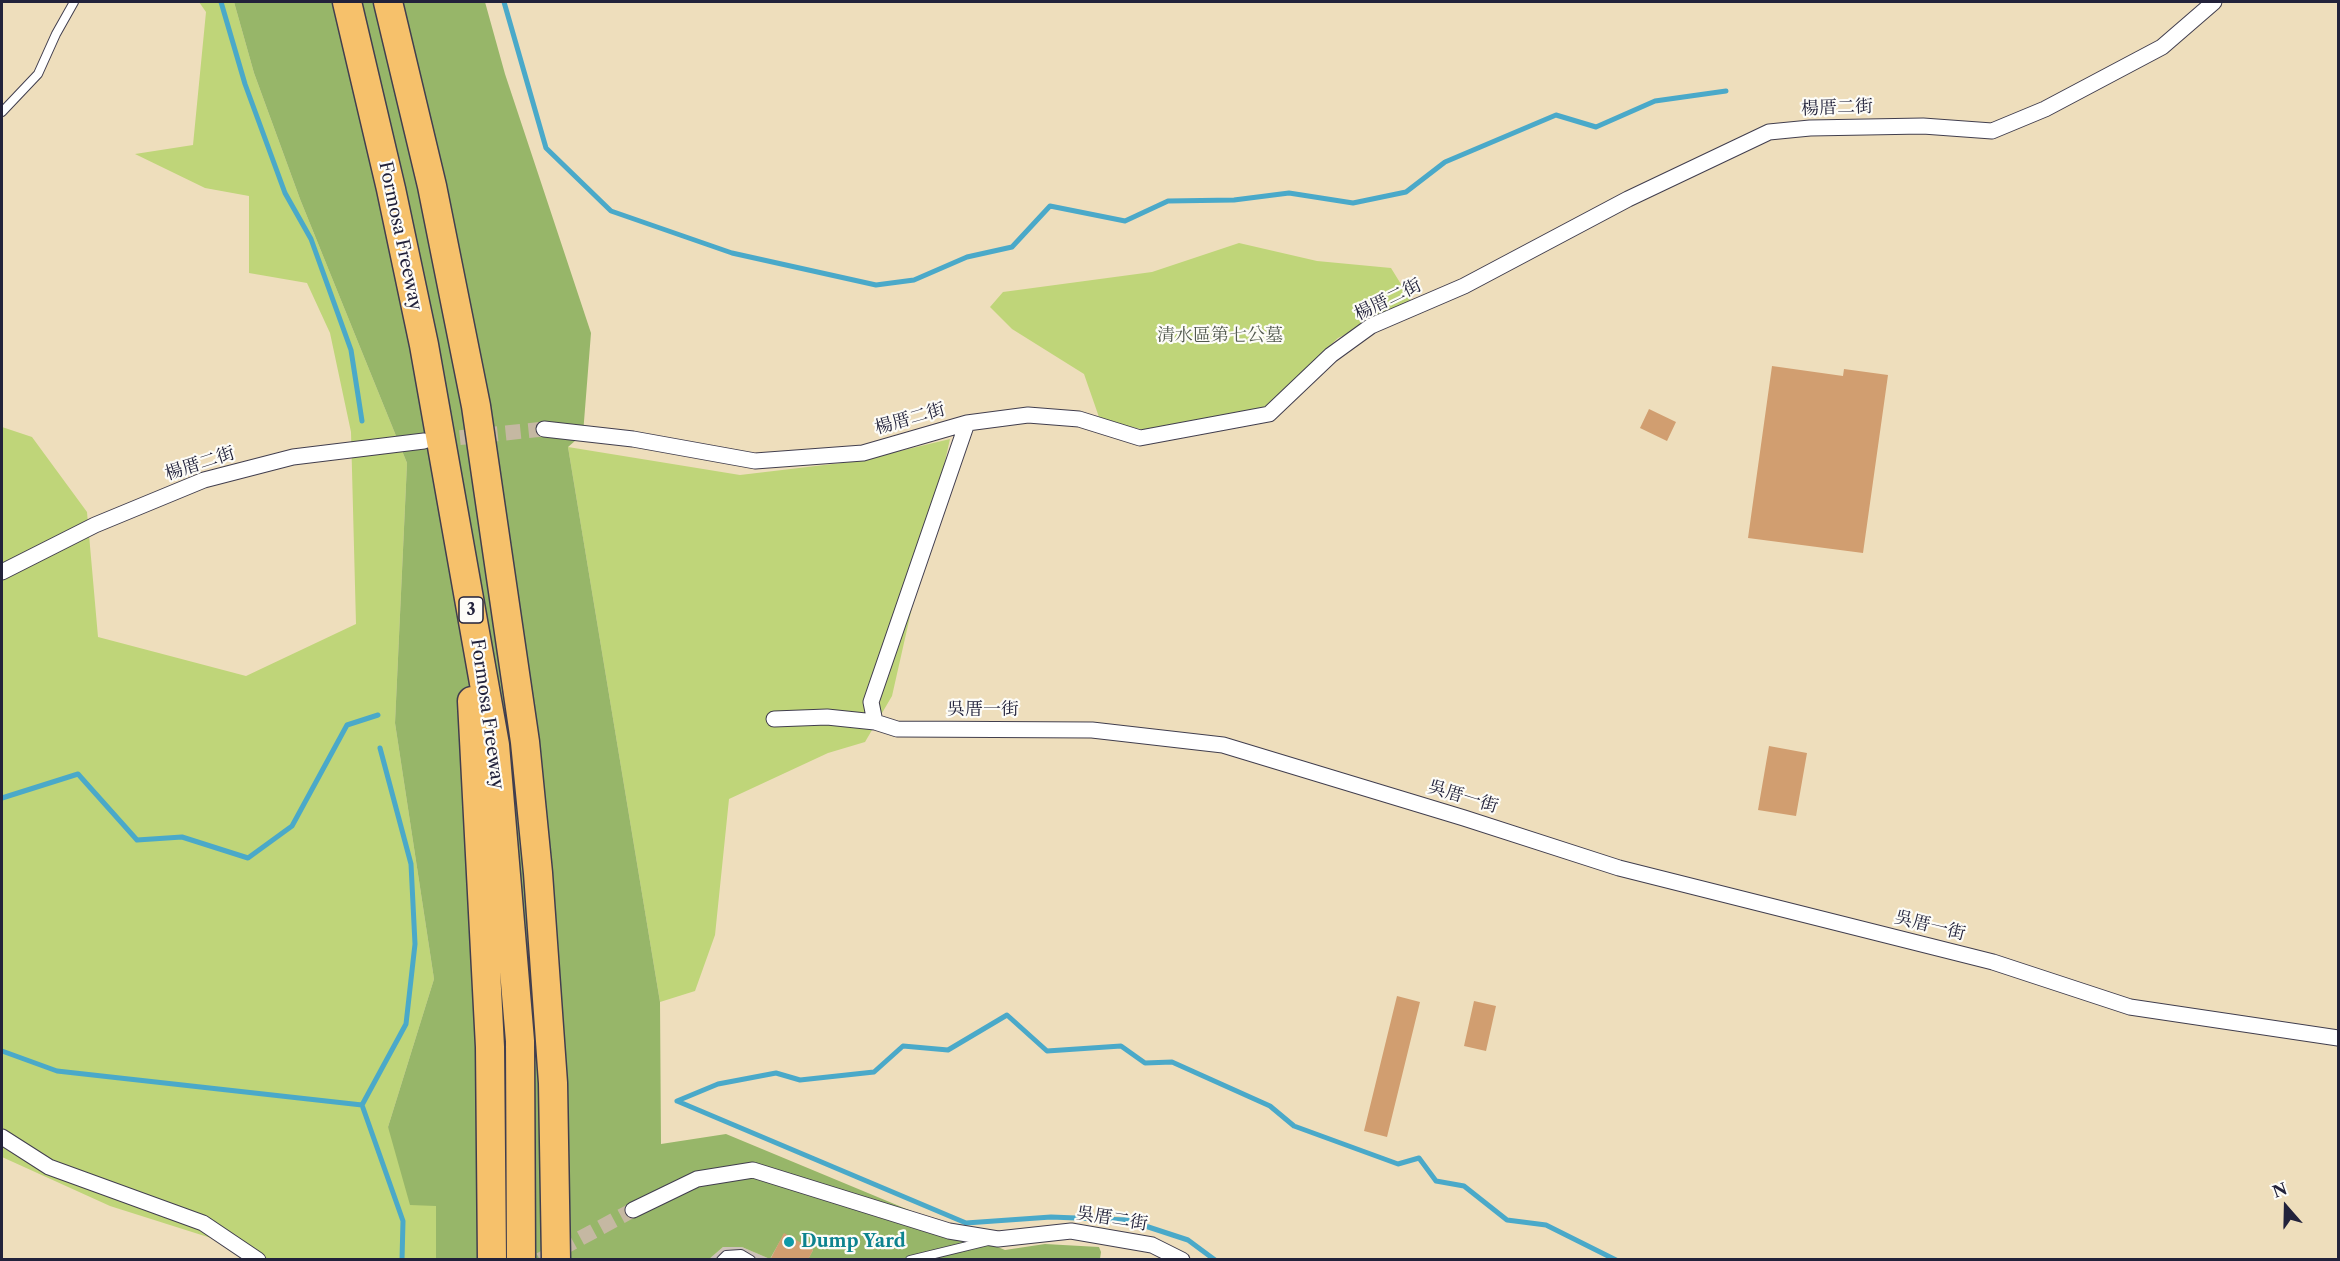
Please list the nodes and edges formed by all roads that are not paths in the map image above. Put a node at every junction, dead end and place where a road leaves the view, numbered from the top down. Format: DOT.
graph roads {
  1 [pos="74,2"];
  2 [pos="346,2"];
  3 [pos="388,2"];
  4 [pos="2214,2"];
  5 [pos="2,112"];
  6 [pos="424,345"];
  7 [pos="967,423"];
  8 [pos="544,429"];
  9 [pos="424,441"];
  10 [pos="2,573"];
  11 [pos="774,719"];
  12 [pos="875,722"];
  13 [pos="2338,1038"];
  14 [pos="2,1137"];
  15 [pos="633,1210"];
  16 [pos="998,1239"];
  17 [pos="258,1260"];
  18 [pos="492,1260"];
  19 [pos="521,1260"];
  20 [pos="556,1260"];
  21 [pos="720,1260"];
  22 [pos="751,1260"];
  23 [pos="910,1260"];
  24 [pos="1182,1260"];
  1 -- 5 [label="lane"];
  2 -- 6 [label="highway, Formosa Freeway / 3"];
  3 -- 20 [label="highway, Formosa Freeway / 3"];
  4 -- 7 [label="street, 楊厝二街"];
  6 -- 18 [label="highway"];
  6 -- 19 [label="highway, Formosa Freeway / 3"];
  7 -- 8 [label="street, 楊厝二街"];
  7 -- 12 [label="street"];
  9 -- 10 [label="street, 楊厝二街"];
  11 -- 12 [label="street, 吳厝一街"];
  12 -- 13 [label="street, 吳厝一街"];
  14 -- 17 [label="street"];
  15 -- 16 [label="street, 吳厝二街"];
  16 -- 23 [label="lane"];
  16 -- 24 [label="street, 吳厝二街"];
  21 -- 22 [label="lane"];
}
